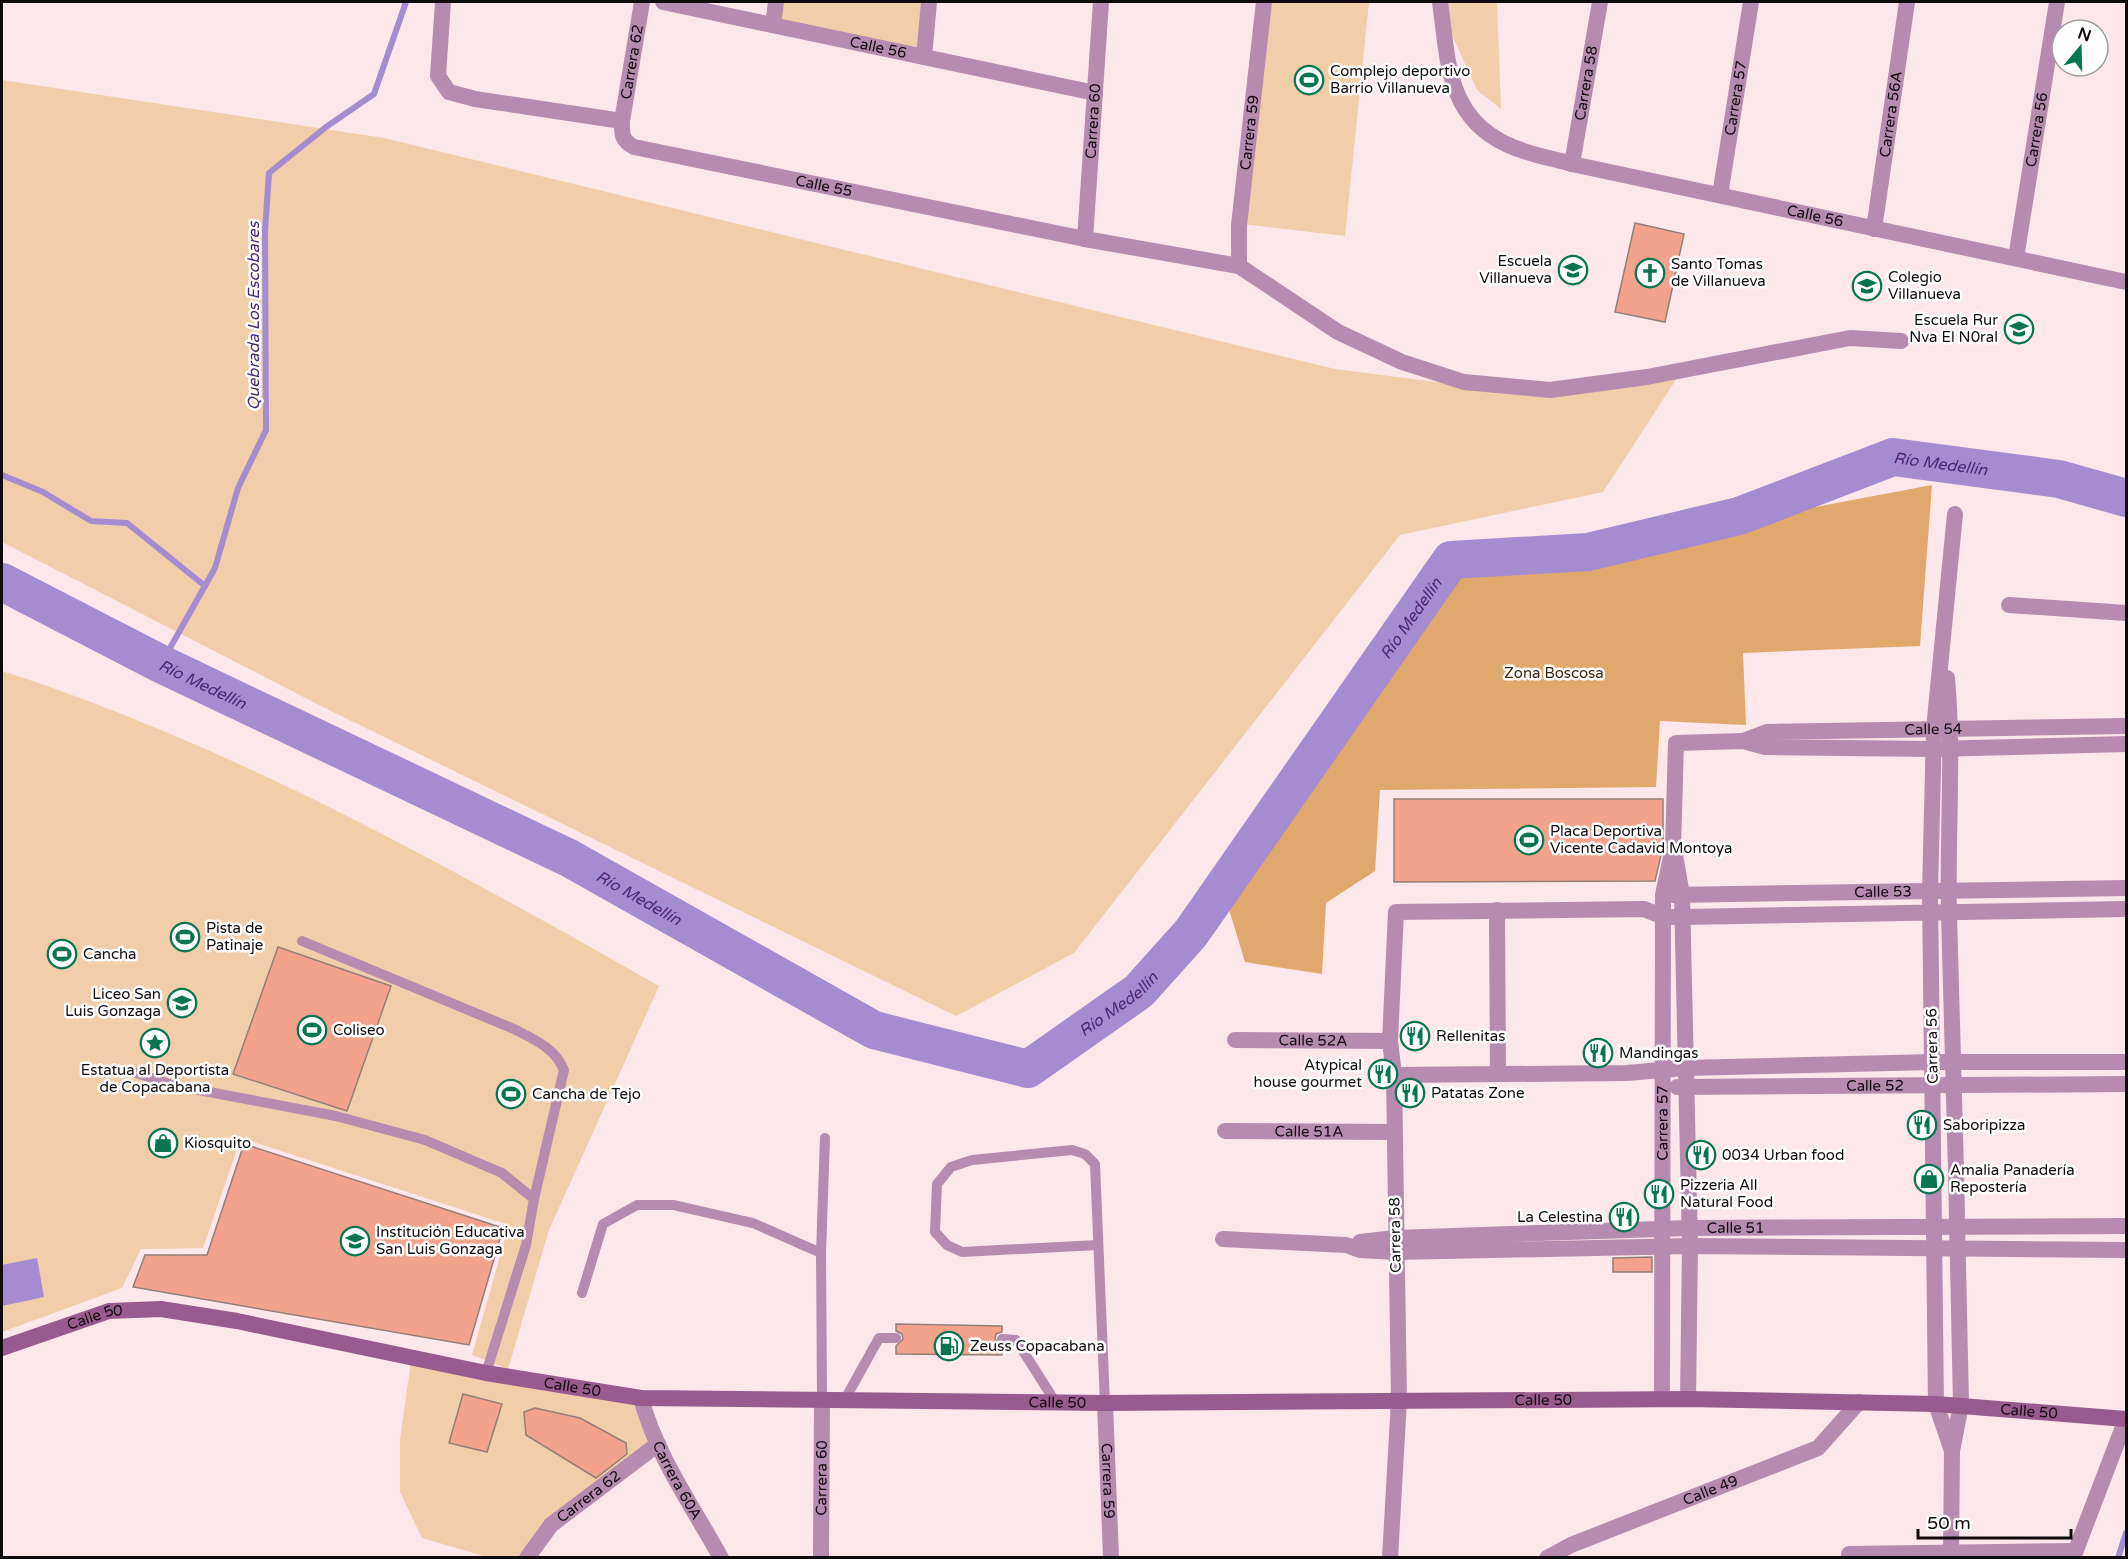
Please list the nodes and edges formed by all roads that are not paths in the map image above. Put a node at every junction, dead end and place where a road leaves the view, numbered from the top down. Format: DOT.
graph roads {
  1 [pos="443,2"];
  2 [pos="642,2"];
  3 [pos="663,2"];
  4 [pos="776,2"];
  5 [pos="929,2"];
  6 [pos="1101,2"];
  7 [pos="1264,2"];
  8 [pos="1440,2"];
  9 [pos="1600,2"];
  10 [pos="1751,2"];
  11 [pos="1907,2"];
  12 [pos="2057,2"];
  13 [pos="773,25"];
  14 [pos="924,57"];
  15 [pos="1095,93"];
  16 [pos="622,121"];
  17 [pos="1572,164"];
  18 [pos="1720,195"];
  19 [pos="1874,229"];
  20 [pos="1085,238"];
  21 [pos="2016,258"];
  22 [pos="1239,266"];
  23 [pos="2127,282"];
  24 [pos="1901,341"];
  25 [pos="1955,514"];
  26 [pos="2009,605"];
  27 [pos="2127,613"];
  28 [pos="1944,639"];
  29 [pos="2127,726"];
  30 [pos="1951,728"];
  31 [pos="1934,729"];
  32 [pos="1743,741"];
  33 [pos="1676,743"];
  34 [pos="2127,744"];
  35 [pos="1951,748"];
  36 [pos="1933,749"];
  37 [pos="1673,848"];
  38 [pos="2127,888"];
  39 [pos="1930,892"];
  40 [pos="1949,892"];
  41 [pos="1664,895"];
  42 [pos="1682,895"];
  43 [pos="1644,909"];
  44 [pos="2127,909"];
  45 [pos="1497,910"];
  46 [pos="1396,912"];
  47 [pos="1930,912"];
  48 [pos="1949,912"];
  49 [pos="1664,916"];
  50 [pos="1683,917"];
  51 [pos="302,941"];
  52 [pos="1234,1040"];
  53 [pos="1390,1041"];
  54 [pos="1932,1062"];
  55 [pos="1955,1062"];
  56 [pos="2127,1062"];
  57 [pos="1684,1068"];
  58 [pos="1664,1069"];
  59 [pos="134,1072"];
  60 [pos="1498,1072"];
  61 [pos="1628,1072"];
  62 [pos="1394,1075"];
  63 [pos="2127,1084"];
  64 [pos="1956,1085"];
  65 [pos="1664,1086"];
  66 [pos="1933,1087"];
  67 [pos="1685,1088"];
  68 [pos="1225,1131"];
  69 [pos="1393,1132"];
  70 [pos="825,1138"];
  71 [pos="534,1198"];
  72 [pos="1958,1226"];
  73 [pos="2127,1226"];
  74 [pos="1689,1228"];
  75 [pos="1933,1228"];
  76 [pos="1664,1238"];
  77 [pos="1222,1239"];
  78 [pos="1098,1245"];
  79 [pos="1396,1245"];
  80 [pos="1690,1246"];
  81 [pos="1934,1249"];
  82 [pos="1958,1249"];
  83 [pos="2127,1250"];
  84 [pos="821,1253"];
  85 [pos="582,1293"];
  86 [pos="896,1338"];
  87 [pos="1002,1339"];
  88 [pos="2,1348"];
  89 [pos="486,1373"];
  90 [pos="641,1398"];
  91 [pos="1662,1399"];
  92 [pos="1688,1399"];
  93 [pos="822,1400"];
  94 [pos="1399,1400"];
  95 [pos="844,1401"];
  96 [pos="1056,1402"];
  97 [pos="1859,1402"];
  98 [pos="1105,1403"];
  99 [pos="1936,1404"];
  100 [pos="1961,1405"];
  101 [pos="2126,1419"];
  102 [pos="658,1444"];
  103 [pos="1952,1451"];
  104 [pos="1568,1551"];
  105 [pos="1849,1554"];
  106 [pos="2074,1554"];
  107 [pos="1951,1556"];
  108 [pos="527,1557"];
  109 [pos="722,1557"];
  110 [pos="821,1557"];
  111 [pos="1111,1557"];
  112 [pos="1390,1557"];
  113 [pos="1547,1557"];
  1 -- 16 [label="street"];
  2 -- 16 [label="street, Carrera 62"];
  3 -- 13 [label="street, Calle 56"];
  4 -- 13 [label="street"];
  5 -- 14 [label="street"];
  6 -- 15 [label="street, Carrera 60"];
  7 -- 22 [label="street, Carrera 59"];
  8 -- 17 [label="street, Calle 56"];
  9 -- 17 [label="street, Carrera 58"];
  10 -- 18 [label="street, Carrera 57"];
  11 -- 19 [label="street, Carrera 56A"];
  12 -- 21 [label="street, Carrera 56"];
  13 -- 14 [label="street, Calle 56"];
  14 -- 15 [label="street, Calle 56"];
  15 -- 20 [label="street, Carrera 60"];
  16 -- 20 [label="street, Calle 55"];
  17 -- 18 [label="street, Calle 56"];
  18 -- 19 [label="street, Calle 56"];
  19 -- 21 [label="street, Calle 56"];
  20 -- 22 [label="street, Calle 55"];
  21 -- 23 [label="street, Calle 56"];
  22 -- 24 [label="street"];
  25 -- 28 [label="street, Carrera 56"];
  26 -- 27 [label="street"];
  28 -- 30 [label="street, Carrera 56"];
  28 -- 31 [label="street, Carrera 56"];
  29 -- 30 [label="street, Calle 54"];
  30 -- 31 [label="street, Calle 54"];
  30 -- 35 [label="street, Carrera 56"];
  31 -- 32 [label="street, Calle 54"];
  31 -- 36 [label="street, Carrera 56"];
  32 -- 33 [label="street, Calle 54"];
  32 -- 36 [label="street, Calle 54"];
  33 -- 37 [label="street, Carrera 57"];
  34 -- 35 [label="street, Calle 54"];
  35 -- 36 [label="street, Calle 54"];
  35 -- 40 [label="street, Carrera 56"];
  36 -- 39 [label="street, Carrera 56"];
  37 -- 41 [label="street, Carrera 57"];
  37 -- 42 [label="street, Carrera 57"];
  38 -- 40 [label="street, Calle 53"];
  39 -- 40 [label="street, Calle 53"];
  39 -- 42 [label="street, Calle 53"];
  39 -- 47 [label="street, Carrera 56"];
  40 -- 48 [label="street, Carrera 56"];
  41 -- 42 [label="street, Calle 53"];
  41 -- 43 [label="street"];
  41 -- 49 [label="street, Carrera 57"];
  42 -- 50 [label="street, Carrera 57"];
  43 -- 45 [label="street, Calle 53"];
  43 -- 49 [label="street, Calle 53"];
  44 -- 48 [label="street, Calle 53"];
  45 -- 46 [label="street, Calle 53"];
  45 -- 60 [label="street"];
  46 -- 53 [label="street, Carrera 58"];
  47 -- 48 [label="street, Calle 53"];
  47 -- 50 [label="street, Calle 53"];
  47 -- 54 [label="street, Carrera 56"];
  48 -- 55 [label="street, Carrera 56"];
  49 -- 50 [label="street, Calle 53"];
  49 -- 58 [label="street, Carrera 57"];
  50 -- 57 [label="street, Carrera 57"];
  51 -- 71 [label="lane"];
  52 -- 53 [label="street, Calle 52A"];
  53 -- 62 [label="street, Carrera 58"];
  54 -- 55 [label="street, Calle 52"];
  54 -- 57 [label="street, Calle 52"];
  54 -- 66 [label="street, Carrera 56"];
  55 -- 56 [label="street, Calle 52"];
  55 -- 64 [label="street, Carrera 56"];
  57 -- 58 [label="street, Calle 52"];
  57 -- 67 [label="street, Carrera 57"];
  58 -- 61 [label="street, Calle 52"];
  58 -- 65 [label="street, Carrera 57"];
  59 -- 71 [label="lane"];
  60 -- 61 [label="street, Calle 52"];
  60 -- 62 [label="street, Calle 52"];
  61 -- 65 [label="street, Calle 52"];
  62 -- 69 [label="street, Carrera 58"];
  63 -- 64 [label="street, Calle 52"];
  64 -- 66 [label="street, Calle 52"];
  64 -- 72 [label="street, Carrera 56"];
  65 -- 67 [label="street, Calle 52"];
  65 -- 76 [label="street, Carrera 57"];
  66 -- 67 [label="street, Calle 52"];
  66 -- 75 [label="street, Carrera 56"];
  67 -- 74 [label="street, Carrera 57"];
  68 -- 69 [label="street, Calle 51A"];
  69 -- 79 [label="street, Carrera 58"];
  70 -- 84 [label="lane"];
  71 -- 89 [label="lane"];
  72 -- 73 [label="street, Calle 51"];
  72 -- 75 [label="street, Calle 51"];
  72 -- 82 [label="street, Carrera 56"];
  74 -- 75 [label="street, Calle 51"];
  74 -- 76 [label="street, Calle 51"];
  74 -- 80 [label="street, Carrera 57"];
  75 -- 81 [label="street, Carrera 56"];
  76 -- 79 [label="street, Calle 51"];
  76 -- 80 [label="street, Calle 51"];
  76 -- 91 [label="street, Carrera 57"];
  77 -- 79 [label="street, Calle 51"];
  78 -- 78 [label="lane"];
  78 -- 98 [label="lane"];
  79 -- 94 [label="street, Carrera 58"];
  80 -- 81 [label="street, Calle 51"];
  80 -- 92 [label="street, Carrera 57"];
  81 -- 82 [label="street, Calle 51"];
  81 -- 99 [label="street, Carrera 56"];
  82 -- 83 [label="street, Calle 51"];
  82 -- 100 [label="street, Carrera 56"];
  84 -- 85 [label="lane"];
  84 -- 93 [label="lane"];
  86 -- 95 [label="lane"];
  87 -- 96 [label="lane"];
  88 -- 89 [label="main road, Calle 50"];
  89 -- 90 [label="main road, Calle 50"];
  90 -- 93 [label="main road, Calle 50"];
  90 -- 102 [label="street, Carrera 60A"];
  91 -- 92 [label="main road, Calle 50"];
  91 -- 94 [label="main road, Calle 50"];
  92 -- 97 [label="main road, Calle 50"];
  93 -- 95 [label="main road, Calle 50"];
  93 -- 110 [label="street, Carrera 60"];
  94 -- 98 [label="main road, Calle 50"];
  94 -- 112 [label="street, Carrera 58"];
  95 -- 96 [label="main road, Calle 50"];
  96 -- 98 [label="main road, Calle 50"];
  97 -- 99 [label="main road, Calle 50"];
  97 -- 104 [label="street, Calle 49"];
  98 -- 111 [label="street, Carrera 59"];
  99 -- 100 [label="main road, Calle 50"];
  99 -- 103 [label="street, Carrera 56"];
  100 -- 101 [label="main road, Calle 50"];
  100 -- 103 [label="street, Carrera 56"];
  101 -- 106 [label="street"];
  102 -- 108 [label="street, Carrera 62"];
  102 -- 109 [label="street, Carrera 60A"];
  103 -- 107 [label="street, Carrera 56"];
  104 -- 113 [label="street, Calle 49"];
  105 -- 107 [label="street"];
  106 -- 107 [label="street"];
}
